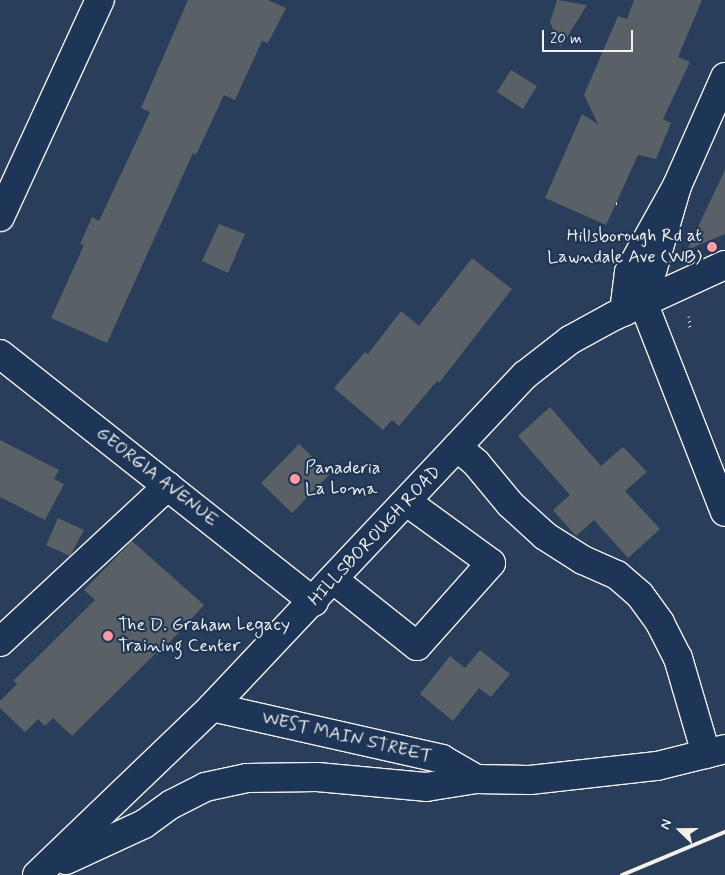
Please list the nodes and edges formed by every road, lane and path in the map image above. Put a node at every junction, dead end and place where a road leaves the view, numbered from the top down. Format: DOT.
graph roads {
  1 [pos="100,0"];
  2 [pos="725,77"];
  3 [pos="716,114"];
  4 [pos="616,203"];
  5 [pos="621,205"];
  6 [pos="0,218"];
  7 [pos="725,265"];
  8 [pos="633,307"];
  9 [pos="690,316"];
  10 [pos="690,330"];
  11 [pos="0,354"];
  12 [pos="456,447"];
  13 [pos="168,486"];
  14 [pos="407,502"];
  15 [pos="725,512"];
  16 [pos="334,580"];
  17 [pos="314,602"];
  18 [pos="0,642"];
  19 [pos="212,707"];
  20 [pos="716,751"];
  21 [pos="476,780"];
  22 [pos="39,873"];
  1 -- 6 [label="main road"];
  2 -- 3 [label="main road"];
  3 -- 8 [label="main road"];
  4 -- 5 [label="path"];
  7 -- 8 [label="main road, HILLSBOROUGH ROAD"];
  8 -- 12 [label="main road, HILLSBOROUGH ROAD"];
  8 -- 15 [label="main road"];
  9 -- 10 [label="path"];
  11 -- 13 [label="main road, GEORGIA AVENUE"];
  12 -- 14 [label="main road, HILLSBOROUGH ROAD"];
  12 -- 20 [label="main road"];
  13 -- 17 [label="main road, GEORGIA AVENUE"];
  13 -- 18 [label="main road"];
  14 -- 16 [label="main road, HILLSBOROUGH ROAD"];
  14 -- 16 [label="main road"];
  16 -- 17 [label="main road, HILLSBOROUGH ROAD"];
  17 -- 19 [label="main road, HILLSBOROUGH ROAD"];
  19 -- 21 [label="main road, WEST MAIN STREET"];
  19 -- 22 [label="main road, HILLSBOROUGH ROAD"];
  20 -- 21 [label="main road, WEST MAIN STREET"];
  21 -- 22 [label="main road, WEST MAIN STREET"];
}
